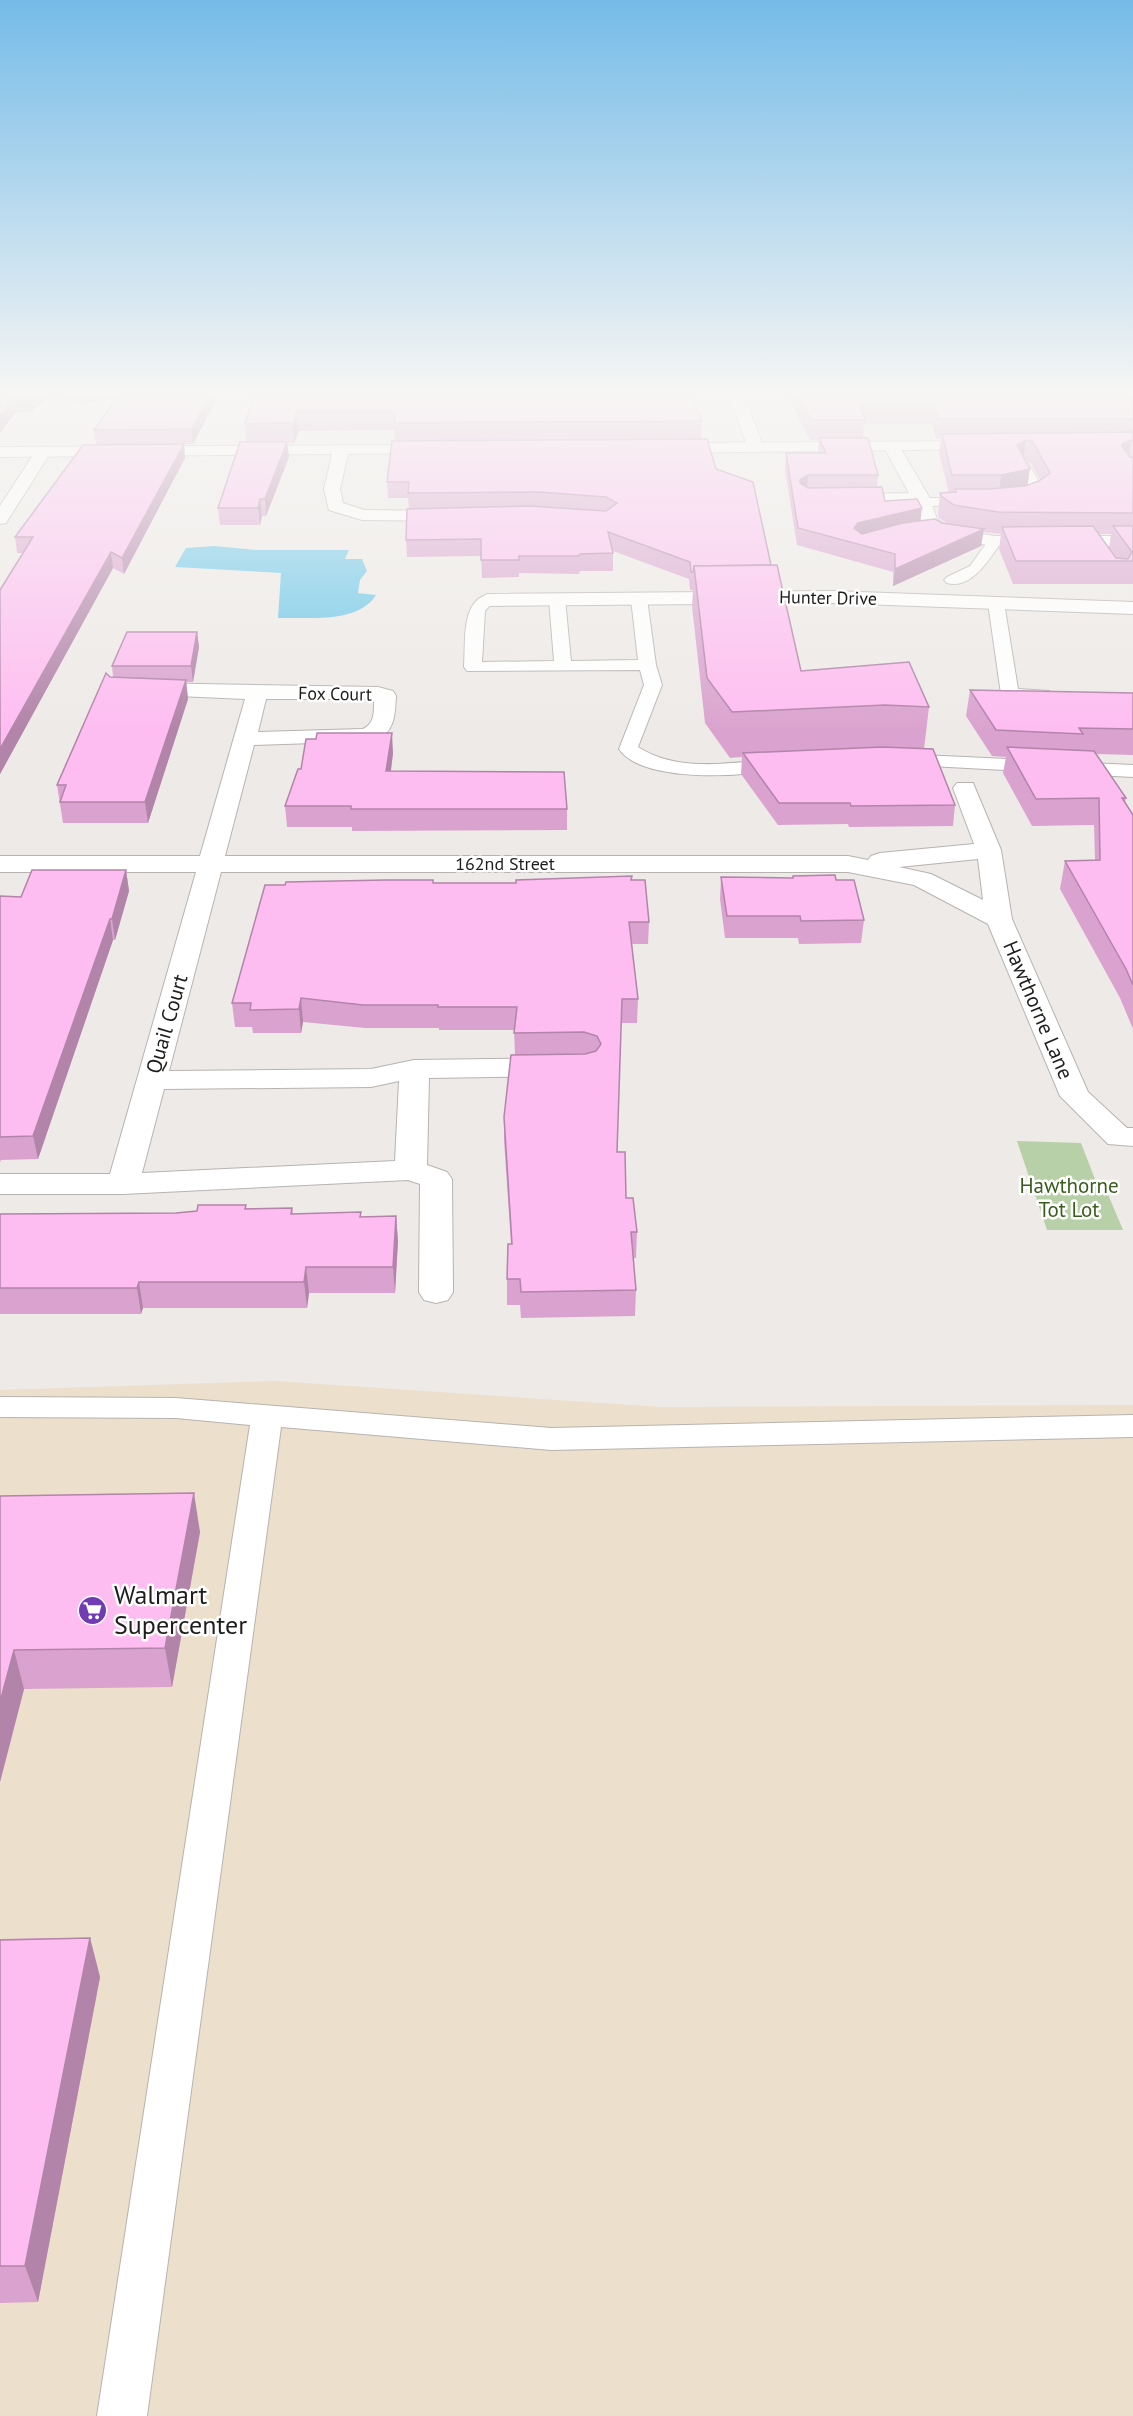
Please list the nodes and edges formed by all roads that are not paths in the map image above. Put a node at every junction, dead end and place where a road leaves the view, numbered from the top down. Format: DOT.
graph roads {
  1 [pos="10,504"];
  2 [pos="335,504"];
  3 [pos="922,504"];
  4 [pos="463,516"];
  5 [pos="0,519"];
  6 [pos="939,529"];
  7 [pos="920,531"];
  8 [pos="995,541"];
  9 [pos="1094,541"];
  10 [pos="1133,541"];
  11 [pos="1106,558"];
  12 [pos="952,580"];
  13 [pos="557,599"];
  14 [pos="639,599"];
  15 [pos="487,600"];
  16 [pos="996,603"];
  17 [pos="1133,608"];
  18 [pos="647,665"];
  19 [pos="563,666"];
  20 [pos="121,689"];
  21 [pos="257,693"];
  22 [pos="1055,696"];
  23 [pos="244,739"];
  24 [pos="880,759"];
  25 [pos="801,763"];
  26 [pos="1133,771"];
  27 [pos="965,788"];
  28 [pos="989,850"];
  29 [pos="0,864"];
  30 [pos="210,864"];
  31 [pos="848,864"];
  32 [pos="999,919"];
  33 [pos="584,1067"];
  34 [pos="414,1069"];
  35 [pos="152,1080"];
  36 [pos="1133,1137"];
  37 [pos="411,1170"];
  38 [pos="0,1184"];
  39 [pos="123,1184"];
  40 [pos="436,1292"];
  41 [pos="0,1407"];
  42 [pos="267,1415"];
  43 [pos="1133,1426"];
  44 [pos="122,2416"];
  1 -- 5 [label="street"];
  2 -- 4 [label="street"];
  3 -- 6 [label="street"];
  6 -- 7 [label="lane"];
  6 -- 8 [label="street"];
  8 -- 9 [label="street"];
  8 -- 12 [label="lane"];
  9 -- 10 [label="street"];
  9 -- 11 [label="lane"];
  13 -- 14 [label="street, Hunter Drive"];
  13 -- 15 [label="street, Hunter Drive"];
  13 -- 19 [label="lane"];
  14 -- 16 [label="street, Hunter Drive"];
  14 -- 18 [label="lane"];
  15 -- 19 [label="lane"];
  16 -- 17 [label="street, Hunter Drive"];
  16 -- 22 [label="lane"];
  18 -- 19 [label="lane"];
  18 -- 25 [label="lane"];
  20 -- 21 [label="street, Fox Court"];
  21 -- 23 [label="street"];
  21 -- 23 [label="street, Fox Court"];
  23 -- 30 [label="street"];
  24 -- 26 [label="lane"];
  27 -- 28 [label="street, Hawthorne Lane"];
  28 -- 31 [label="street"];
  28 -- 32 [label="street, Hawthorne Lane"];
  29 -- 30 [label="street, 162nd Street"];
  30 -- 31 [label="street, 162nd Street"];
  30 -- 35 [label="street, Quail Court"];
  31 -- 32 [label="street, 162nd Street"];
  32 -- 36 [label="street, Hawthorne Lane"];
  33 -- 34 [label="street"];
  34 -- 35 [label="street"];
  34 -- 37 [label="street"];
  35 -- 39 [label="street, Quail Court"];
  37 -- 39 [label="street"];
  37 -- 40 [label="street"];
  38 -- 39 [label="street"];
  41 -- 42 [label="lane"];
  42 -- 43 [label="lane"];
  42 -- 44 [label="lane"];
}
